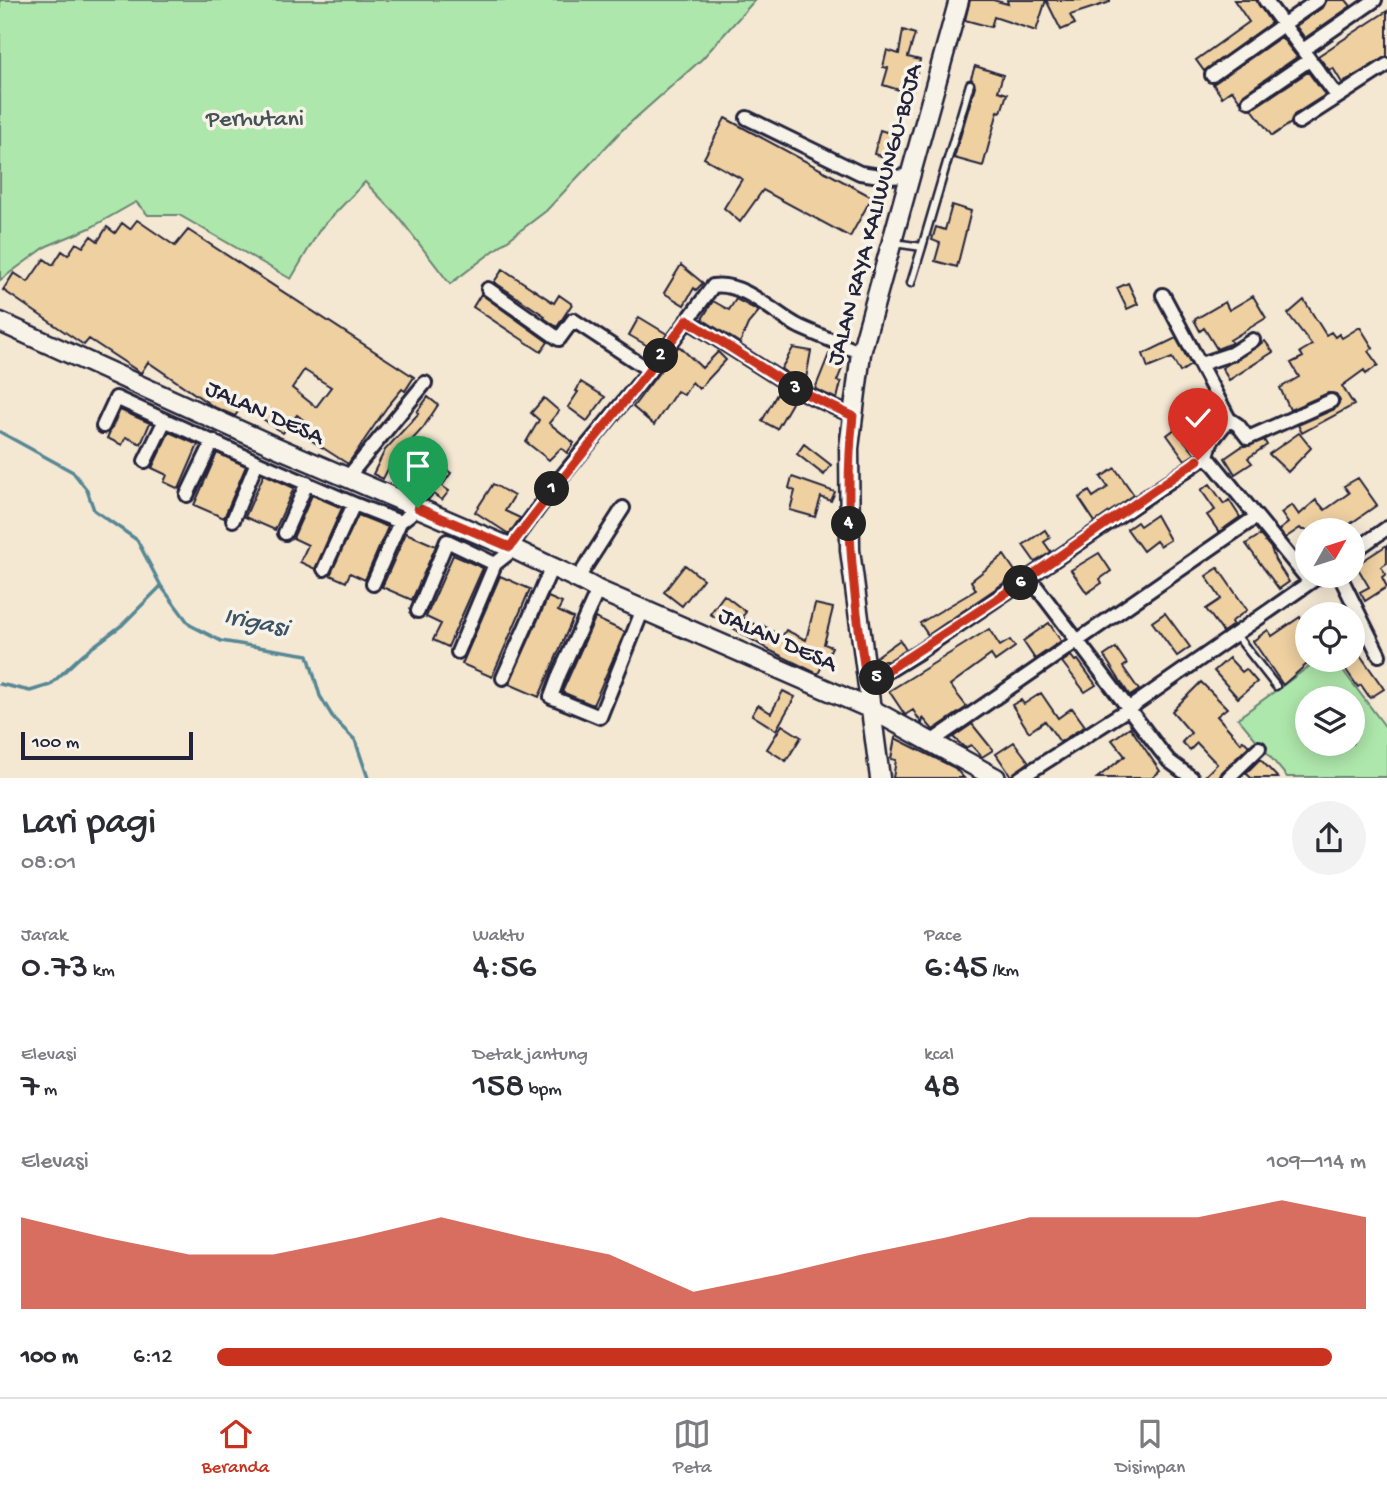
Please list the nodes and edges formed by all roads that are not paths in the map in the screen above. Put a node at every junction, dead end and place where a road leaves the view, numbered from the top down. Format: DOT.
graph roads {
  1 [pos="958,0"];
  2 [pos="1265,0"];
  3 [pos="1318,0"];
  4 [pos="1375,0"];
  5 [pos="1283,25"];
  6 [pos="1306,55"];
  7 [pos="1387,65"];
  8 [pos="1212,75"];
  9 [pos="970,84"];
  10 [pos="1337,96"];
  11 [pos="1250,102"];
  12 [pos="747,118"];
  13 [pos="1299,122"];
  14 [pos="910,176"];
  15 [pos="892,243"];
  16 [pos="922,247"];
  17 [pos="911,283"];
  18 [pos="488,289"];
  19 [pos="1163,295"];
  20 [pos="687,320"];
  21 [pos="0,322"];
  22 [pos="1253,340"];
  23 [pos="861,353"];
  24 [pos="1201,364"];
  25 [pos="649,369"];
  26 [pos="118,374"];
  27 [pos="425,383"];
  28 [pos="116,398"];
  29 [pos="1331,401"];
  30 [pos="853,416"];
  31 [pos="165,419"];
  32 [pos="1229,419"];
  33 [pos="103,426"];
  34 [pos="213,441"];
  35 [pos="1206,456"];
  36 [pos="145,461"];
  37 [pos="257,462"];
  38 [pos="347,478"];
  39 [pos="307,483"];
  40 [pos="187,495"];
  41 [pos="354,504"];
  42 [pos="418,508"];
  43 [pos="623,508"];
  44 [pos="1256,517"];
  45 [pos="233,520"];
  46 [pos="400,522"];
  47 [pos="1387,528"];
  48 [pos="285,533"];
  49 [pos="1365,544"];
  50 [pos="512,548"];
  51 [pos="1295,558"];
  52 [pos="495,564"];
  53 [pos="324,569"];
  54 [pos="551,569"];
  55 [pos="1030,577"];
  56 [pos="578,578"];
  57 [pos="373,584"];
  58 [pos="1302,588"];
  59 [pos="1346,588"];
  60 [pos="598,590"];
  61 [pos="643,609"];
  62 [pos="418,611"];
  63 [pos="1235,635"];
  64 [pos="1079,642"];
  65 [pos="458,652"];
  66 [pos="1379,655"];
  67 [pos="503,678"];
  68 [pos="867,684"];
  69 [pos="1276,686"];
  70 [pos="871,709"];
  71 [pos="1128,709"];
  72 [pos="931,742"];
  73 [pos="1259,748"];
  74 [pos="880,778"];
  75 [pos="996,778"];
  76 [pos="1020,778"];
  77 [pos="1192,778"];
  78 [pos="1228,778"];
  1 -- 14 [label="street, JALAN RAYA KALIWUNGU-BOJA"];
  2 -- 5 [label="street"];
  3 -- 5 [label="street"];
  4 -- 6 [label="street"];
  5 -- 6 [label="street"];
  5 -- 8 [label="street"];
  6 -- 10 [label="street"];
  6 -- 11 [label="street"];
  7 -- 10 [label="street"];
  9 -- 16 [label="lane"];
  10 -- 13 [label="street"];
  12 -- 14 [label="street"];
  14 -- 15 [label="street, JALAN RAYA KALIWUNGU-BOJA"];
  15 -- 16 [label="lane"];
  15 -- 23 [label="street, JALAN RAYA KALIWUNGU-BOJA"];
  16 -- 17 [label="lane"];
  18 -- 25 [label="street"];
  19 -- 24 [label="street"];
  20 -- 23 [label="street"];
  20 -- 25 [label="street"];
  20 -- 30 [label="street"];
  21 -- 26 [label="street, JALAN DESA"];
  22 -- 24 [label="street"];
  23 -- 30 [label="street, JALAN RAYA KALIWUNGU-BOJA"];
  24 -- 32 [label="street"];
  25 -- 50 [label="street"];
  26 -- 28 [label="street"];
  26 -- 38 [label="street, JALAN DESA"];
  27 -- 38 [label="street"];
  28 -- 31 [label="street"];
  28 -- 33 [label="street"];
  29 -- 32 [label="street"];
  30 -- 68 [label="street, JALAN RAYA KALIWUNGU-BOJA"];
  31 -- 34 [label="street"];
  31 -- 36 [label="street"];
  32 -- 35 [label="street"];
  34 -- 37 [label="street"];
  34 -- 40 [label="street"];
  35 -- 44 [label="street"];
  35 -- 55 [label="street"];
  37 -- 39 [label="street"];
  37 -- 45 [label="street"];
  38 -- 42 [label="street, JALAN DESA"];
  39 -- 41 [label="street"];
  39 -- 48 [label="street"];
  41 -- 46 [label="street"];
  41 -- 53 [label="street"];
  42 -- 46 [label="street"];
  42 -- 50 [label="street, JALAN DESA"];
  43 -- 56 [label="street"];
  44 -- 51 [label="street"];
  44 -- 64 [label="street"];
  46 -- 57 [label="street"];
  47 -- 49 [label="street"];
  50 -- 52 [label="street"];
  50 -- 54 [label="street, JALAN DESA"];
  52 -- 62 [label="street"];
  52 -- 65 [label="street"];
  54 -- 56 [label="street, JALAN DESA"];
  54 -- 67 [label="street"];
  55 -- 64 [label="street"];
  55 -- 68 [label="street"];
  56 -- 60 [label="street, JALAN DESA"];
  58 -- 63 [label="street"];
  59 -- 66 [label="street"];
  60 -- 61 [label="street, JALAN DESA"];
  60 -- 61 [label="street"];
  61 -- 70 [label="street, JALAN DESA"];
  63 -- 69 [label="lane"];
  63 -- 71 [label="street"];
  64 -- 71 [label="street"];
  64 -- 72 [label="street"];
  68 -- 70 [label="street, JALAN RAYA KALIWUNGU-BOJA"];
  70 -- 72 [label="street, JALAN DESA"];
  70 -- 74 [label="street, JALAN RAYA KALIWUNGU-BOJA"];
  71 -- 76 [label="street"];
  71 -- 77 [label="street"];
  72 -- 75 [label="street, JALAN DESA"];
  73 -- 78 [label="street"];
}
